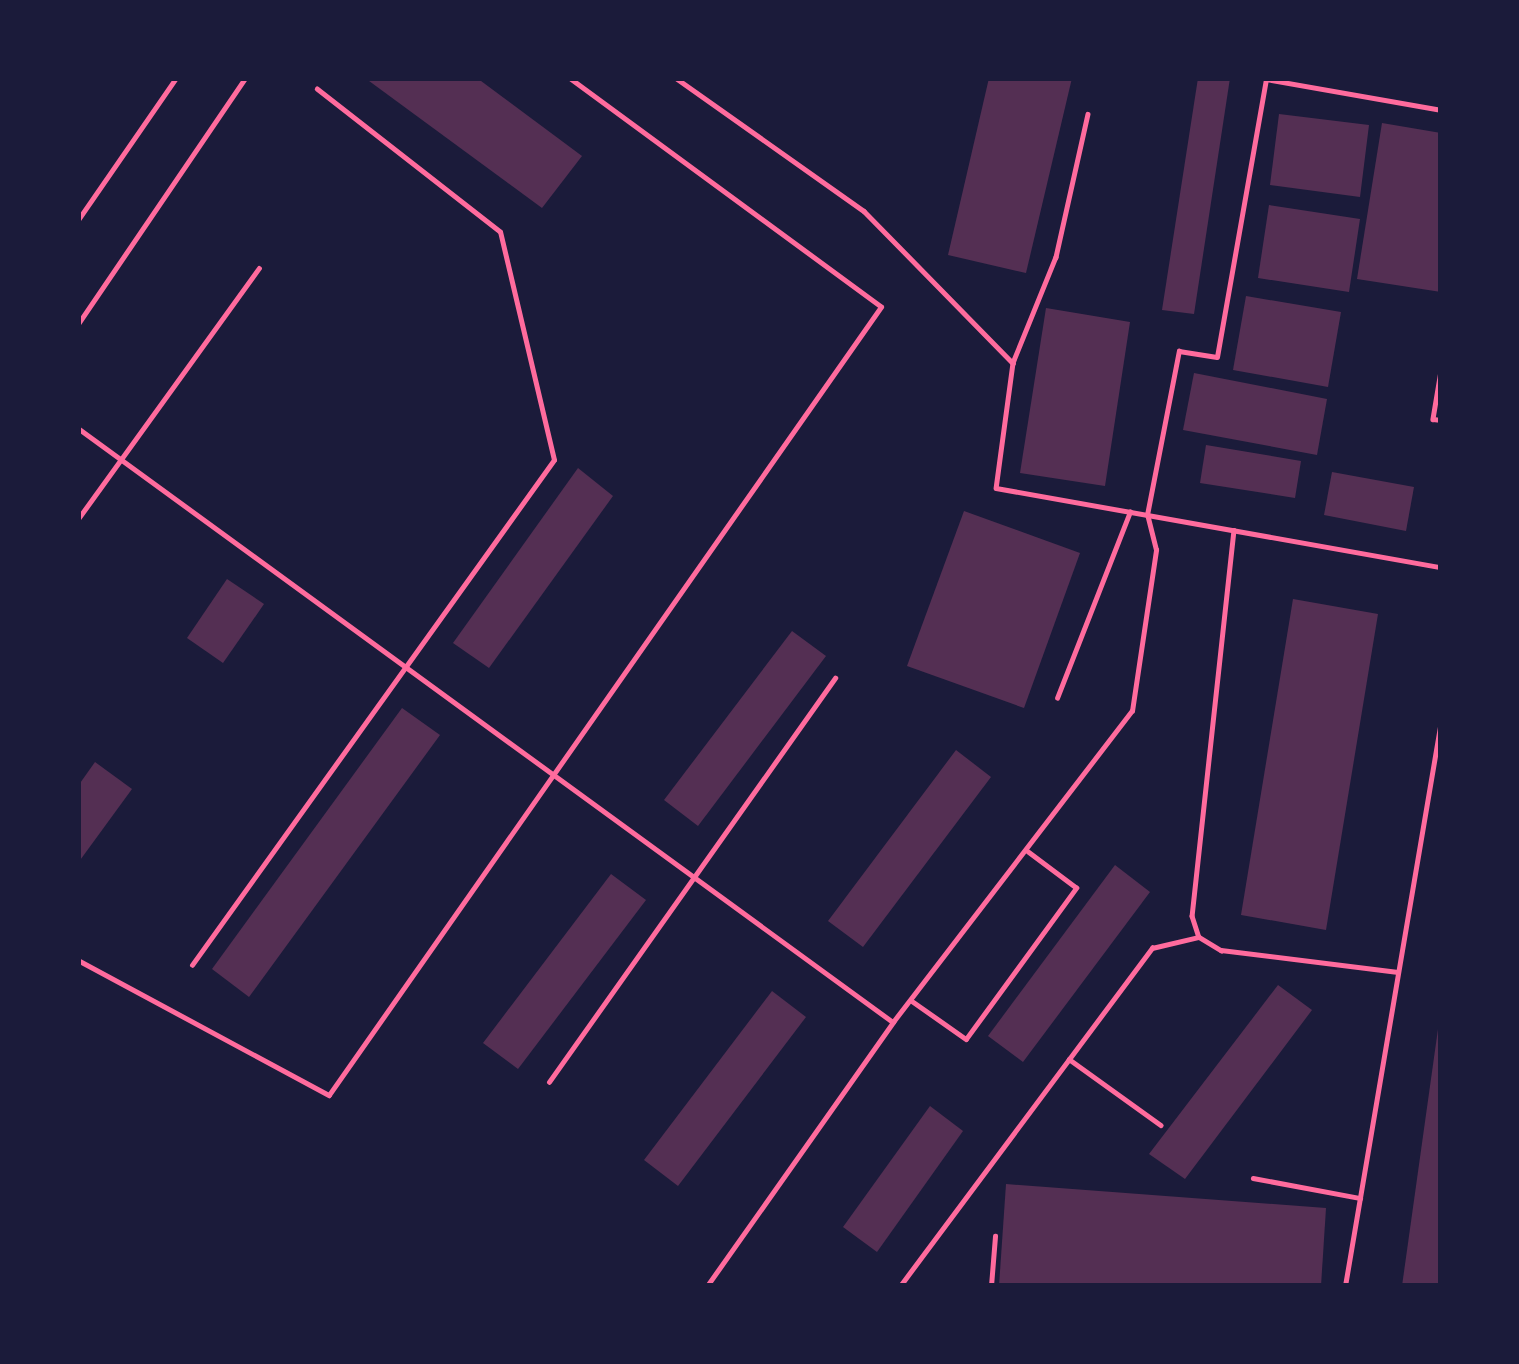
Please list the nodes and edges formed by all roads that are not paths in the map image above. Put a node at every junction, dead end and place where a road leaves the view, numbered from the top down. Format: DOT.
graph roads {
  1 [pos="176,78"];
  2 [pos="245,78"];
  3 [pos="569,78"];
  4 [pos="676,78"];
  5 [pos="316,89"];
  6 [pos="1441,110"];
  7 [pos="1088,115"];
  8 [pos="78,220"];
  9 [pos="260,268"];
  10 [pos="78,324"];
  11 [pos="1013,363"];
  12 [pos="1441,371"];
  13 [pos="1441,420"];
  14 [pos="78,428"];
  15 [pos="122,459"];
  16 [pos="1441,502"];
  17 [pos="1130,512"];
  18 [pos="1147,515"];
  19 [pos="1441,515"];
  20 [pos="78,519"];
  21 [pos="1234,530"];
  22 [pos="1441,567"];
  23 [pos="409,669"];
  24 [pos="836,678"];
  25 [pos="1057,698"];
  26 [pos="1441,721"];
  27 [pos="550,774"];
  28 [pos="1028,853"];
  29 [pos="695,877"];
  30 [pos="1199,937"];
  31 [pos="78,960"];
  32 [pos="192,964"];
  33 [pos="1398,972"];
  34 [pos="910,1000"];
  35 [pos="893,1022"];
  36 [pos="1069,1059"];
  37 [pos="549,1082"];
  38 [pos="1162,1125"];
  39 [pos="1253,1178"];
  40 [pos="1360,1198"];
  41 [pos="995,1237"];
  42 [pos="707,1286"];
  43 [pos="900,1286"];
  44 [pos="991,1286"];
  45 [pos="1345,1286"];
  1 -- 8 [label="lane"];
  2 -- 10 [label="lane"];
  3 -- 27 [label="lane"];
  4 -- 11 [label="lane"];
  5 -- 23 [label="lane"];
  6 -- 18 [label="lane"];
  7 -- 11 [label="lane"];
  9 -- 15 [label="lane"];
  11 -- 17 [label="lane"];
  12 -- 13 [label="lane"];
  14 -- 15 [label="lane"];
  15 -- 20 [label="lane"];
  15 -- 23 [label="lane"];
  16 -- 19 [label="lane"];
  17 -- 18 [label="lane"];
  17 -- 25 [label="lane"];
  18 -- 21 [label="lane"];
  18 -- 28 [label="lane"];
  21 -- 22 [label="lane"];
  21 -- 30 [label="lane"];
  23 -- 27 [label="lane"];
  23 -- 32 [label="lane"];
  24 -- 29 [label="lane"];
  26 -- 33 [label="lane"];
  27 -- 29 [label="lane"];
  27 -- 31 [label="lane"];
  28 -- 34 [label="lane"];
  28 -- 34 [label="lane"];
  29 -- 35 [label="lane"];
  29 -- 37 [label="lane"];
  30 -- 33 [label="lane"];
  30 -- 36 [label="lane"];
  33 -- 40 [label="lane"];
  34 -- 35 [label="lane"];
  35 -- 42 [label="lane"];
  36 -- 38 [label="lane"];
  36 -- 43 [label="lane"];
  39 -- 40 [label="lane"];
  40 -- 45 [label="lane"];
  41 -- 44 [label="lane"];
}
